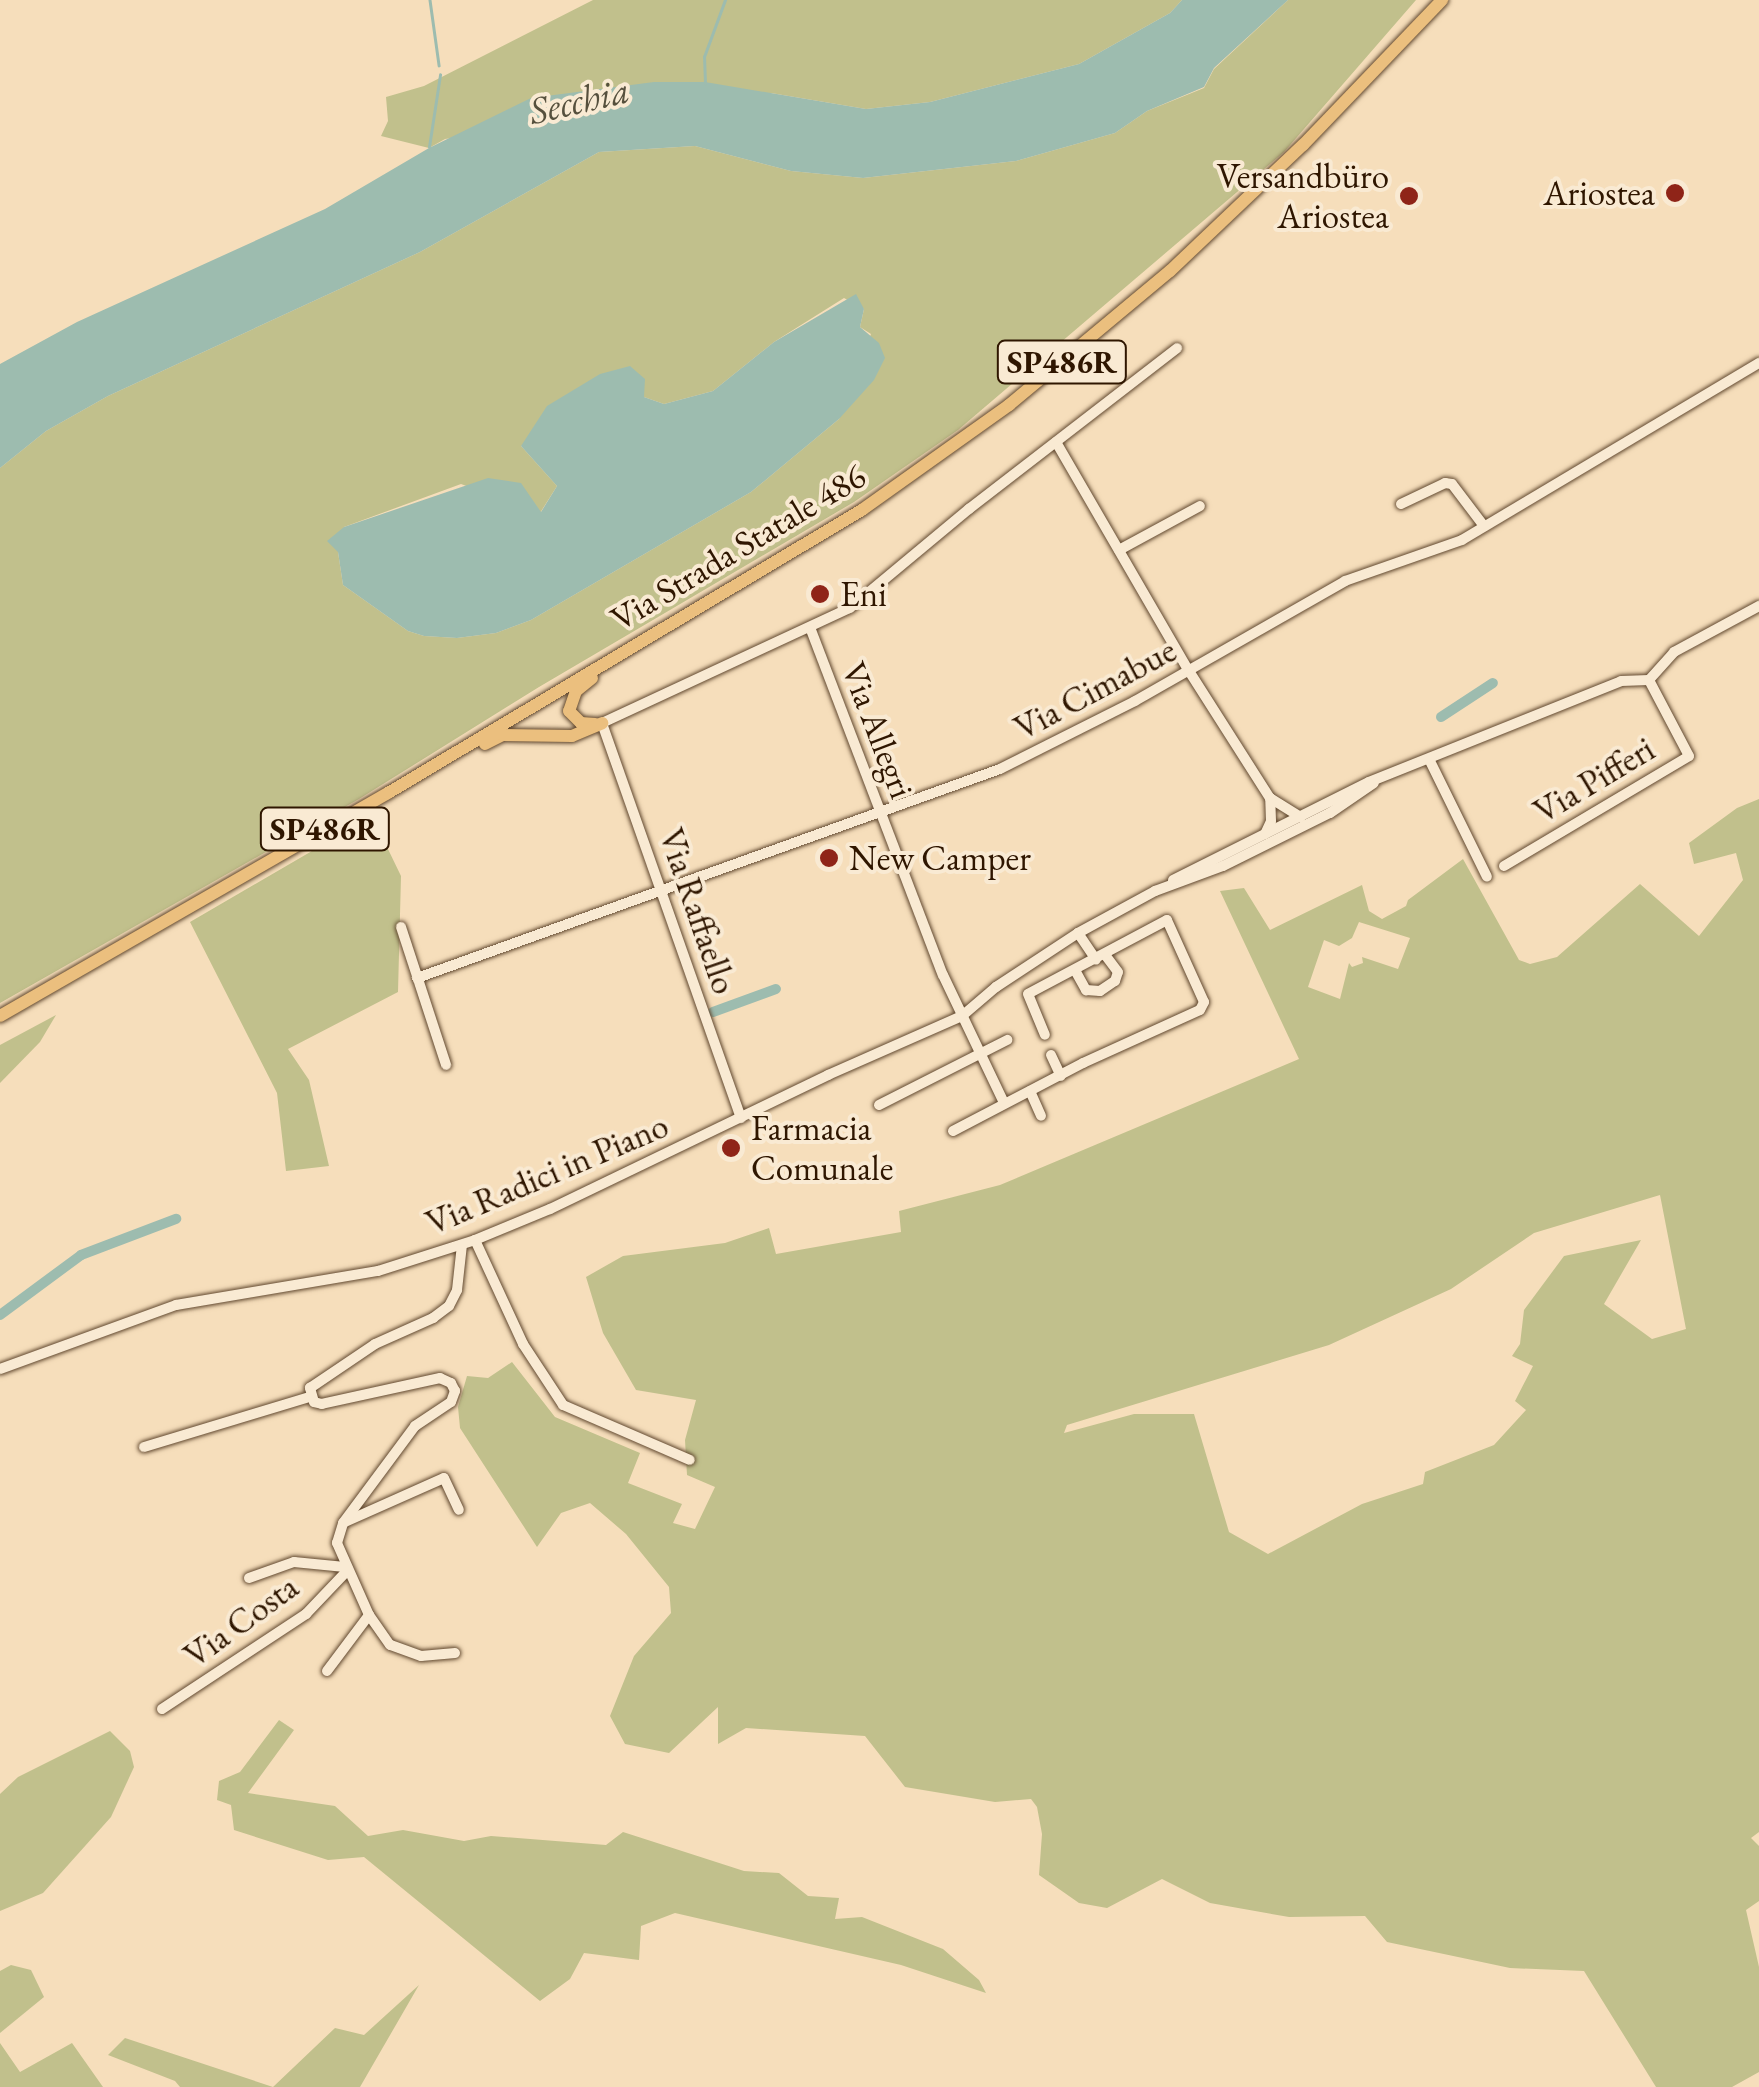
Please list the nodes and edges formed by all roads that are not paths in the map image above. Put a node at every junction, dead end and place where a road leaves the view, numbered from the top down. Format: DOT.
graph roads {
  1 [pos="1442,0"];
  2 [pos="1177,348"];
  3 [pos="1759,363"];
  4 [pos="1056,442"];
  5 [pos="1401,504"];
  6 [pos="1200,506"];
  7 [pos="1484,526"];
  8 [pos="1120,550"];
  9 [pos="1759,606"];
  10 [pos="811,630"];
  11 [pos="647,638"];
  12 [pos="1190,671"];
  13 [pos="1648,680"];
  14 [pos="602,724"];
  15 [pos="1429,759"];
  16 [pos="432,766"];
  17 [pos="1374,783"];
  18 [pos="1364,792"];
  19 [pos="1270,798"];
  20 [pos="1334,800"];
  21 [pos="1349,802"];
  22 [pos="880,812"];
  23 [pos="1300,817"];
  24 [pos="1264,834"];
  25 [pos="1504,866"];
  26 [pos="1487,876"];
  27 [pos="663,890"];
  28 [pos="1155,891"];
  29 [pos="401,927"];
  30 [pos="1078,933"];
  31 [pos="1100,957"];
  32 [pos="1076,972"];
  33 [pos="416,978"];
  34 [pos="0,1016"];
  35 [pos="962,1016"];
  36 [pos="1045,1036"];
  37 [pos="1007,1040"];
  38 [pos="980,1053"];
  39 [pos="1051,1055"];
  40 [pos="446,1065"];
  41 [pos="1062,1076"];
  42 [pos="1030,1090"];
  43 [pos="1004,1103"];
  44 [pos="879,1105"];
  45 [pos="1041,1116"];
  46 [pos="741,1118"];
  47 [pos="953,1131"];
  48 [pos="475,1240"];
  49 [pos="462,1244"];
  50 [pos="0,1369"];
  51 [pos="310,1396"];
  52 [pos="144,1447"];
  53 [pos="690,1460"];
  54 [pos="460,1510"];
  55 [pos="343,1523"];
  56 [pos="346,1569"];
  57 [pos="249,1578"];
  58 [pos="373,1620"];
  59 [pos="455,1654"];
  60 [pos="328,1671"];
  61 [pos="162,1709"];
  1 -- 11 [label="main road, Via Strada Statale 486 / SP486R"];
  2 -- 4 [label="street"];
  3 -- 7 [label="street, Via Cimabue"];
  4 -- 8 [label="street"];
  4 -- 10 [label="street"];
  5 -- 7 [label="street"];
  6 -- 8 [label="street"];
  7 -- 12 [label="street, Via Cimabue"];
  8 -- 12 [label="street"];
  9 -- 13 [label="street"];
  10 -- 14 [label="street"];
  10 -- 22 [label="street, Via Allegri"];
  11 -- 14 [label="main road"];
  11 -- 16 [label="main road, Via Strada Statale 486 / SP486R"];
  12 -- 19 [label="street"];
  12 -- 22 [label="street, Via Cimabue"];
  13 -- 15 [label="street"];
  13 -- 25 [label="street, Via Pifferi"];
  14 -- 16 [label="main road"];
  14 -- 27 [label="street, Via Raffaello"];
  15 -- 17 [label="street"];
  15 -- 26 [label="street"];
  16 -- 34 [label="main road, Via Strada Statale 486 / SP486R"];
  17 -- 18 [label="street, Via Radici in Piano"];
  17 -- 20 [label="street"];
  18 -- 21 [label="street, Via Radici in Piano"];
  18 -- 21 [label="street"];
  19 -- 23 [label="street"];
  19 -- 24 [label="street"];
  20 -- 21 [label="street"];
  20 -- 23 [label="street"];
  21 -- 28 [label="street, Via Radici in Piano"];
  22 -- 27 [label="street, Via Cimabue"];
  22 -- 35 [label="street, Via Allegri"];
  23 -- 24 [label="street"];
  24 -- 28 [label="street"];
  27 -- 33 [label="street, Via Cimabue"];
  27 -- 46 [label="street, Via Raffaello"];
  28 -- 30 [label="street, Via Radici in Piano"];
  29 -- 33 [label="street"];
  30 -- 31 [label="street"];
  30 -- 35 [label="street, Via Radici in Piano"];
  31 -- 32 [label="street"];
  31 -- 32 [label="street"];
  31 -- 41 [label="street"];
  32 -- 36 [label="street"];
  33 -- 40 [label="street"];
  35 -- 38 [label="street, Via Allegri"];
  35 -- 46 [label="street, Via Radici in Piano"];
  37 -- 38 [label="street"];
  38 -- 43 [label="street, Via Allegri"];
  38 -- 44 [label="street"];
  39 -- 41 [label="street"];
  41 -- 42 [label="street"];
  42 -- 43 [label="street"];
  42 -- 45 [label="street"];
  43 -- 47 [label="street"];
  46 -- 48 [label="street, Via Radici in Piano"];
  48 -- 49 [label="street, Via Radici in Piano"];
  48 -- 53 [label="street"];
  49 -- 50 [label="street, Via Radici in Piano"];
  49 -- 51 [label="street"];
  51 -- 52 [label="street"];
  51 -- 55 [label="street"];
  54 -- 55 [label="street"];
  55 -- 56 [label="street, Via Costa"];
  56 -- 57 [label="street, Via Costa"];
  56 -- 58 [label="street, Via Costa"];
  56 -- 61 [label="street, Via Costa"];
  58 -- 59 [label="street"];
  58 -- 60 [label="street"];
}
